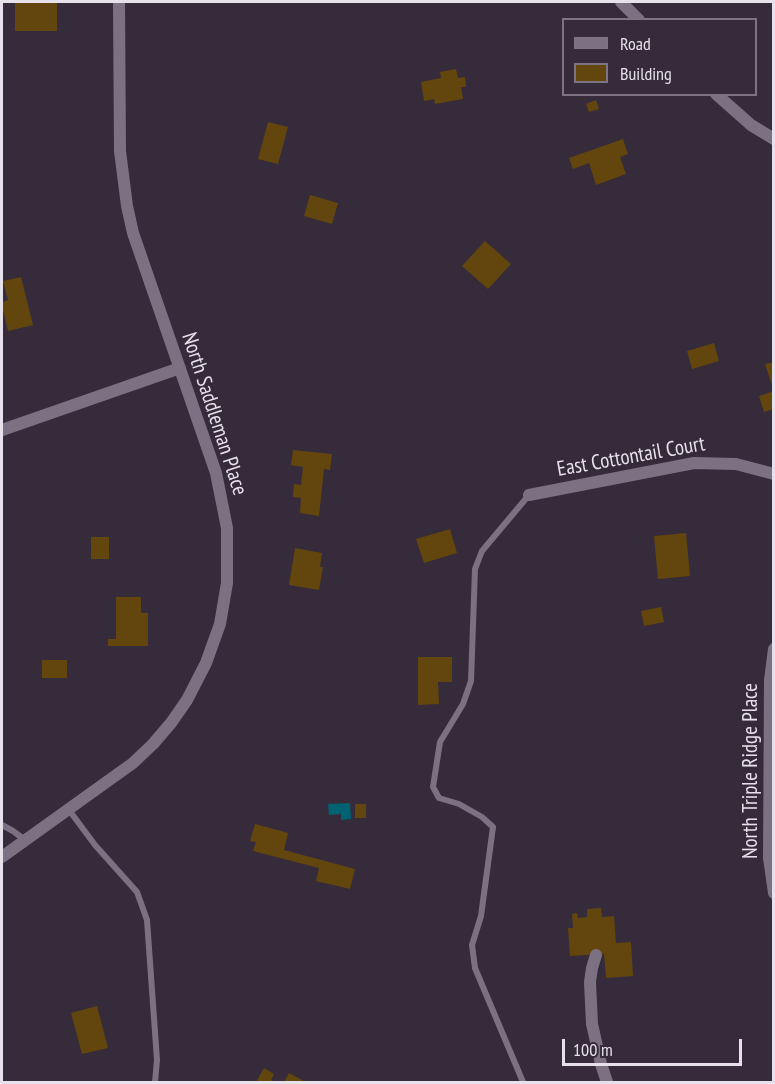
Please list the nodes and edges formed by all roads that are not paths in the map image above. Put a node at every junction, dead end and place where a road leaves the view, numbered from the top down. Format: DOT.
graph roads {
  1 [pos="119,2"];
  2 [pos="621,2"];
  3 [pos="637,18"];
  4 [pos="718,96"];
  5 [pos="774,139"];
  6 [pos="180,368"];
  7 [pos="2,430"];
  8 [pos="774,474"];
  9 [pos="529,495"];
  10 [pos="774,649"];
  11 [pos="69,810"];
  12 [pos="2,825"];
  13 [pos="25,840"];
  14 [pos="2,857"];
  15 [pos="774,893"];
  16 [pos="596,955"];
  17 [pos="155,1083"];
  18 [pos="523,1083"];
  19 [pos="608,1083"];
  1 -- 6 [label="street, North Saddleman Place"];
  2 -- 3 [label="street"];
  4 -- 5 [label="street"];
  6 -- 7 [label="street"];
  6 -- 11 [label="street, North Saddleman Place"];
  8 -- 9 [label="street, East Cottontail Court"];
  9 -- 18 [label="lane"];
  10 -- 15 [label="street, North Triple Ridge Place"];
  11 -- 13 [label="street, North Saddleman Place"];
  11 -- 17 [label="lane"];
  12 -- 13 [label="lane"];
  13 -- 14 [label="street, North Saddleman Place"];
  16 -- 19 [label="street"];
}
